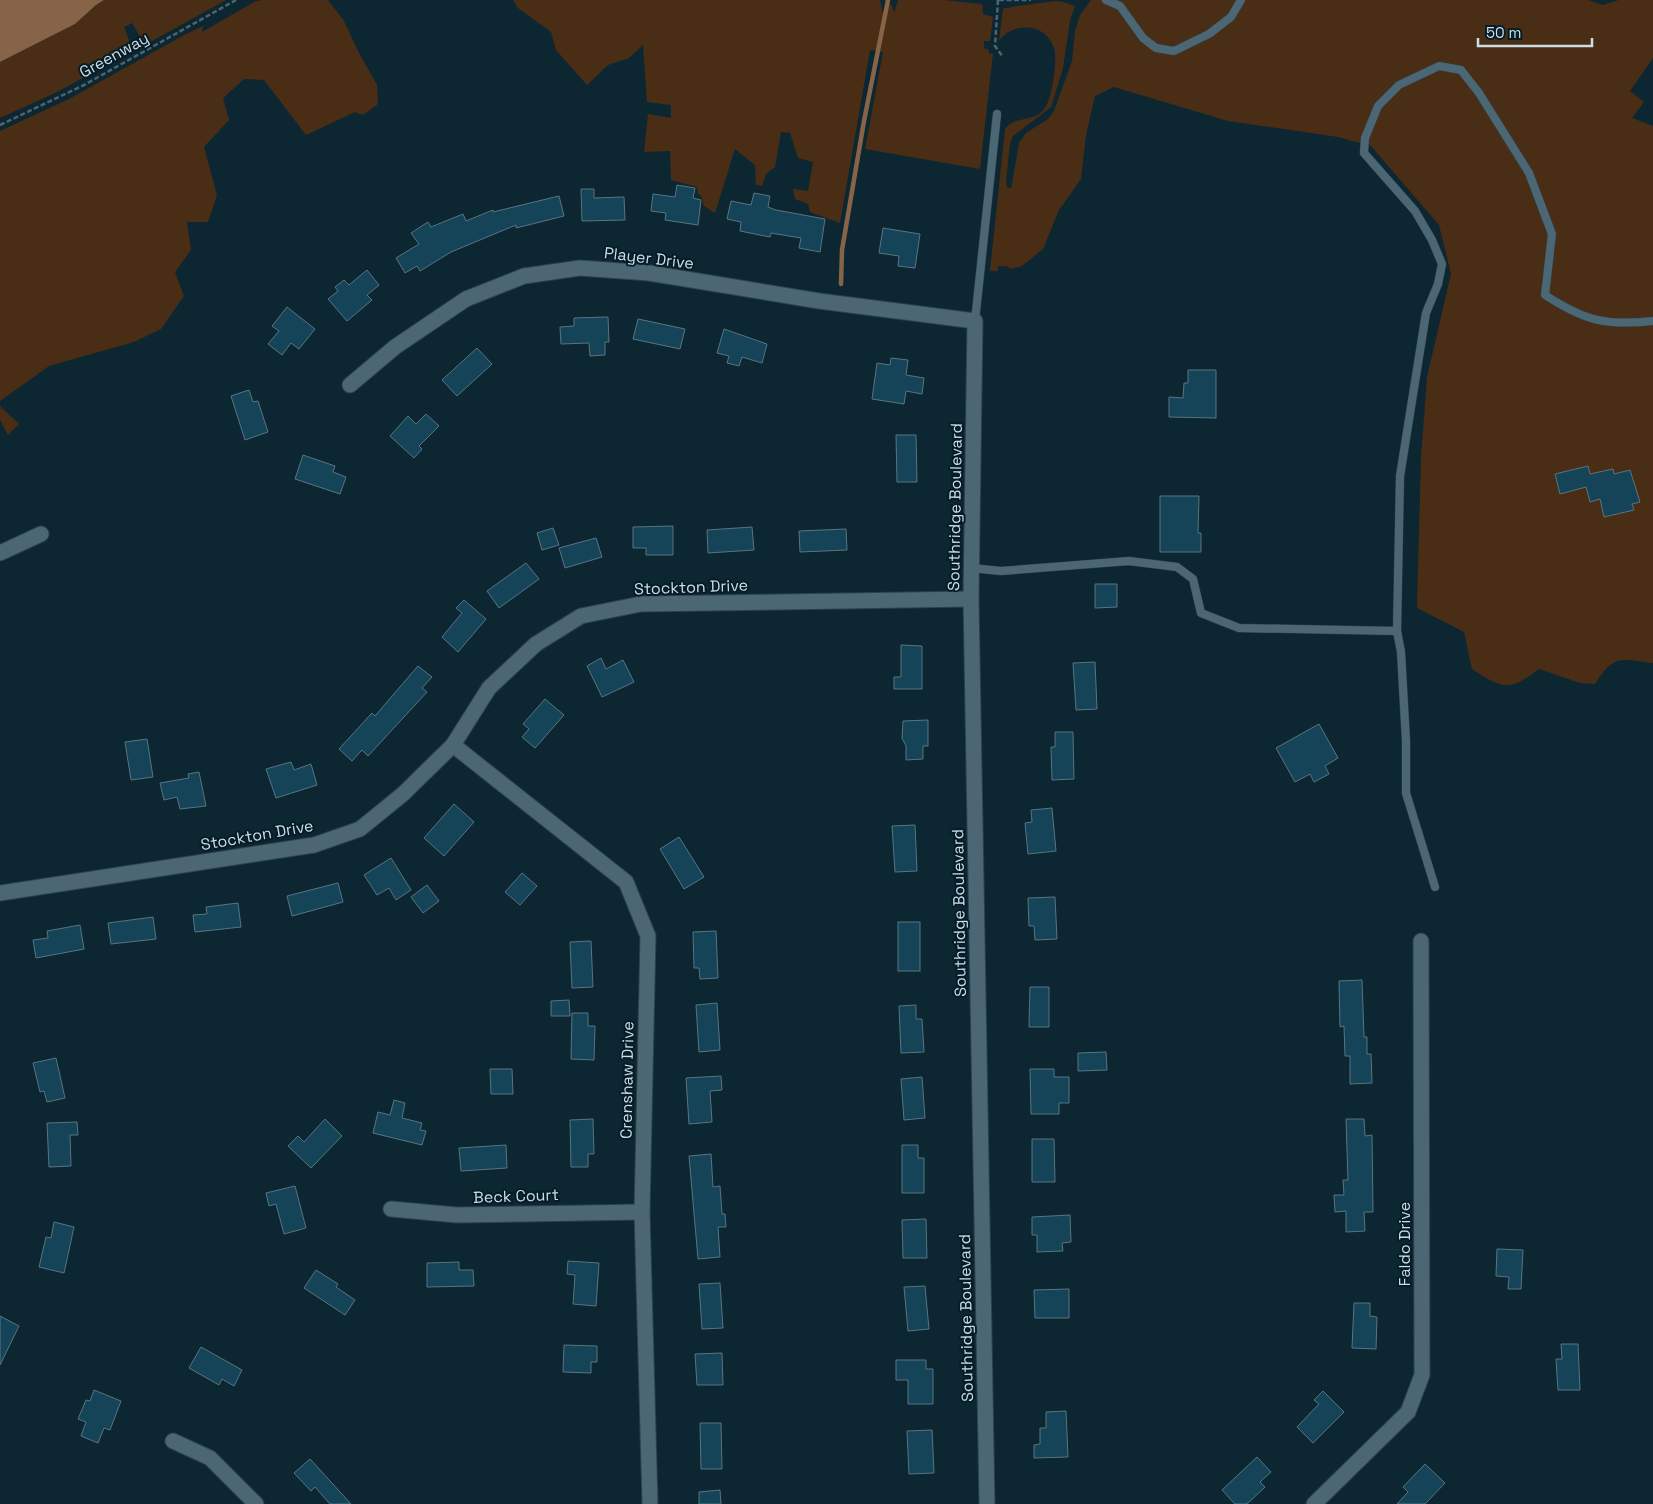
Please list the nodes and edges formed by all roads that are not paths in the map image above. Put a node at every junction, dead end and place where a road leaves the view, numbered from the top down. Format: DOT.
graph roads {
  1 [pos="1106,0"];
  2 [pos="1241,0"];
  3 [pos="997,114"];
  4 [pos="975,321"];
  5 [pos="1653,321"];
  6 [pos="350,385"];
  7 [pos="40,534"];
  8 [pos="0,553"];
  9 [pos="971,568"];
  10 [pos="971,599"];
  11 [pos="1397,631"];
  12 [pos="453,745"];
  13 [pos="1435,887"];
  14 [pos="0,894"];
  15 [pos="1422,941"];
  16 [pos="391,1209"];
  17 [pos="642,1212"];
  18 [pos="172,1441"];
  19 [pos="256,1504"];
  20 [pos="650,1504"];
  21 [pos="987,1504"];
  22 [pos="1314,1504"];
  1 -- 2 [label="lane"];
  3 -- 4 [label="lane"];
  4 -- 6 [label="street, Player Drive"];
  4 -- 9 [label="street, Southridge Boulevard"];
  5 -- 11 [label="lane"];
  7 -- 8 [label="street"];
  9 -- 10 [label="street, Southridge Boulevard"];
  9 -- 11 [label="lane"];
  10 -- 12 [label="street, Stockton Drive"];
  10 -- 21 [label="street, Southridge Boulevard"];
  11 -- 13 [label="lane"];
  12 -- 14 [label="street, Stockton Drive"];
  12 -- 17 [label="street, Crenshaw Drive"];
  15 -- 22 [label="street, Faldo Drive"];
  16 -- 17 [label="street, Beck Court"];
  17 -- 20 [label="street, Crenshaw Drive"];
  18 -- 19 [label="street"];
}
